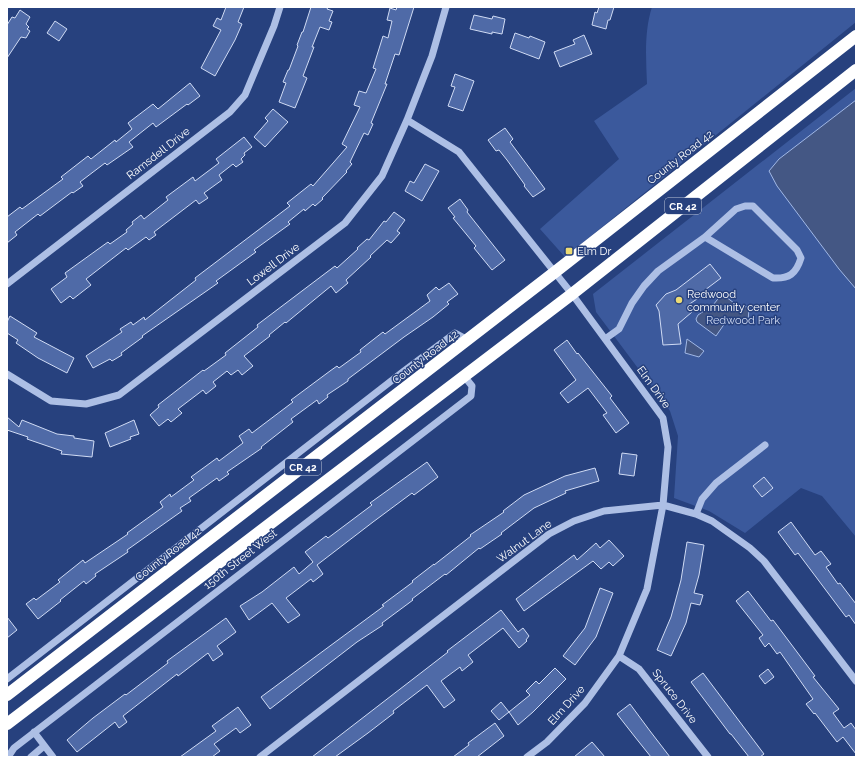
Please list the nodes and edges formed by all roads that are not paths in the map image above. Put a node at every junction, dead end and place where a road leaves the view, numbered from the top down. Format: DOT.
graph roads {
  1 [pos="280,7"];
  2 [pos="446,7"];
  3 [pos="856,36"];
  4 [pos="856,70"];
  5 [pos="407,120"];
  6 [pos="705,237"];
  7 [pos="555,272"];
  8 [pos="7,284"];
  9 [pos="572,294"];
  10 [pos="605,339"];
  11 [pos="468,340"];
  12 [pos="7,374"];
  13 [pos="464,376"];
  14 [pos="765,445"];
  15 [pos="664,505"];
  16 [pos="696,514"];
  17 [pos="619,656"];
  18 [pos="7,679"];
  19 [pos="856,681"];
  20 [pos="7,695"];
  21 [pos="7,724"];
  22 [pos="34,732"];
  23 [pos="44,746"];
  24 [pos="8,757"];
  25 [pos="31,757"];
  26 [pos="53,757"];
  27 [pos="260,757"];
  28 [pos="527,757"];
  29 [pos="708,757"];
  1 -- 8 [label="street, Ramsdell Drive"];
  2 -- 5 [label="street, Lowell Drive"];
  3 -- 7 [label="highway, County Road 42 / CR 42"];
  4 -- 9 [label="highway, CR 42"];
  5 -- 7 [label="street, Elm Drive"];
  5 -- 12 [label="street, Lowell Drive"];
  6 -- 6 [label="street"];
  6 -- 10 [label="street"];
  7 -- 9 [label="street, Elm Drive"];
  7 -- 11 [label="highway, County Road 42 / CR 42"];
  9 -- 10 [label="street, Elm Drive"];
  9 -- 13 [label="highway, CR 42"];
  10 -- 15 [label="street, Elm Drive"];
  11 -- 18 [label="street"];
  11 -- 20 [label="highway, County Road 42 / CR 42"];
  13 -- 21 [label="highway, CR 42"];
  13 -- 22 [label="street, 150th Street West"];
  14 -- 16 [label="street"];
  15 -- 16 [label="street, Walnut Lane"];
  15 -- 17 [label="street, Elm Drive"];
  15 -- 27 [label="street, Walnut Lane"];
  16 -- 19 [label="street, Walnut Lane"];
  17 -- 28 [label="street, Elm Drive"];
  17 -- 29 [label="street, Spruce Drive"];
  22 -- 23 [label="street"];
  22 -- 24 [label="street, 150th Street West"];
  23 -- 25 [label="street"];
  23 -- 26 [label="street"];
}
